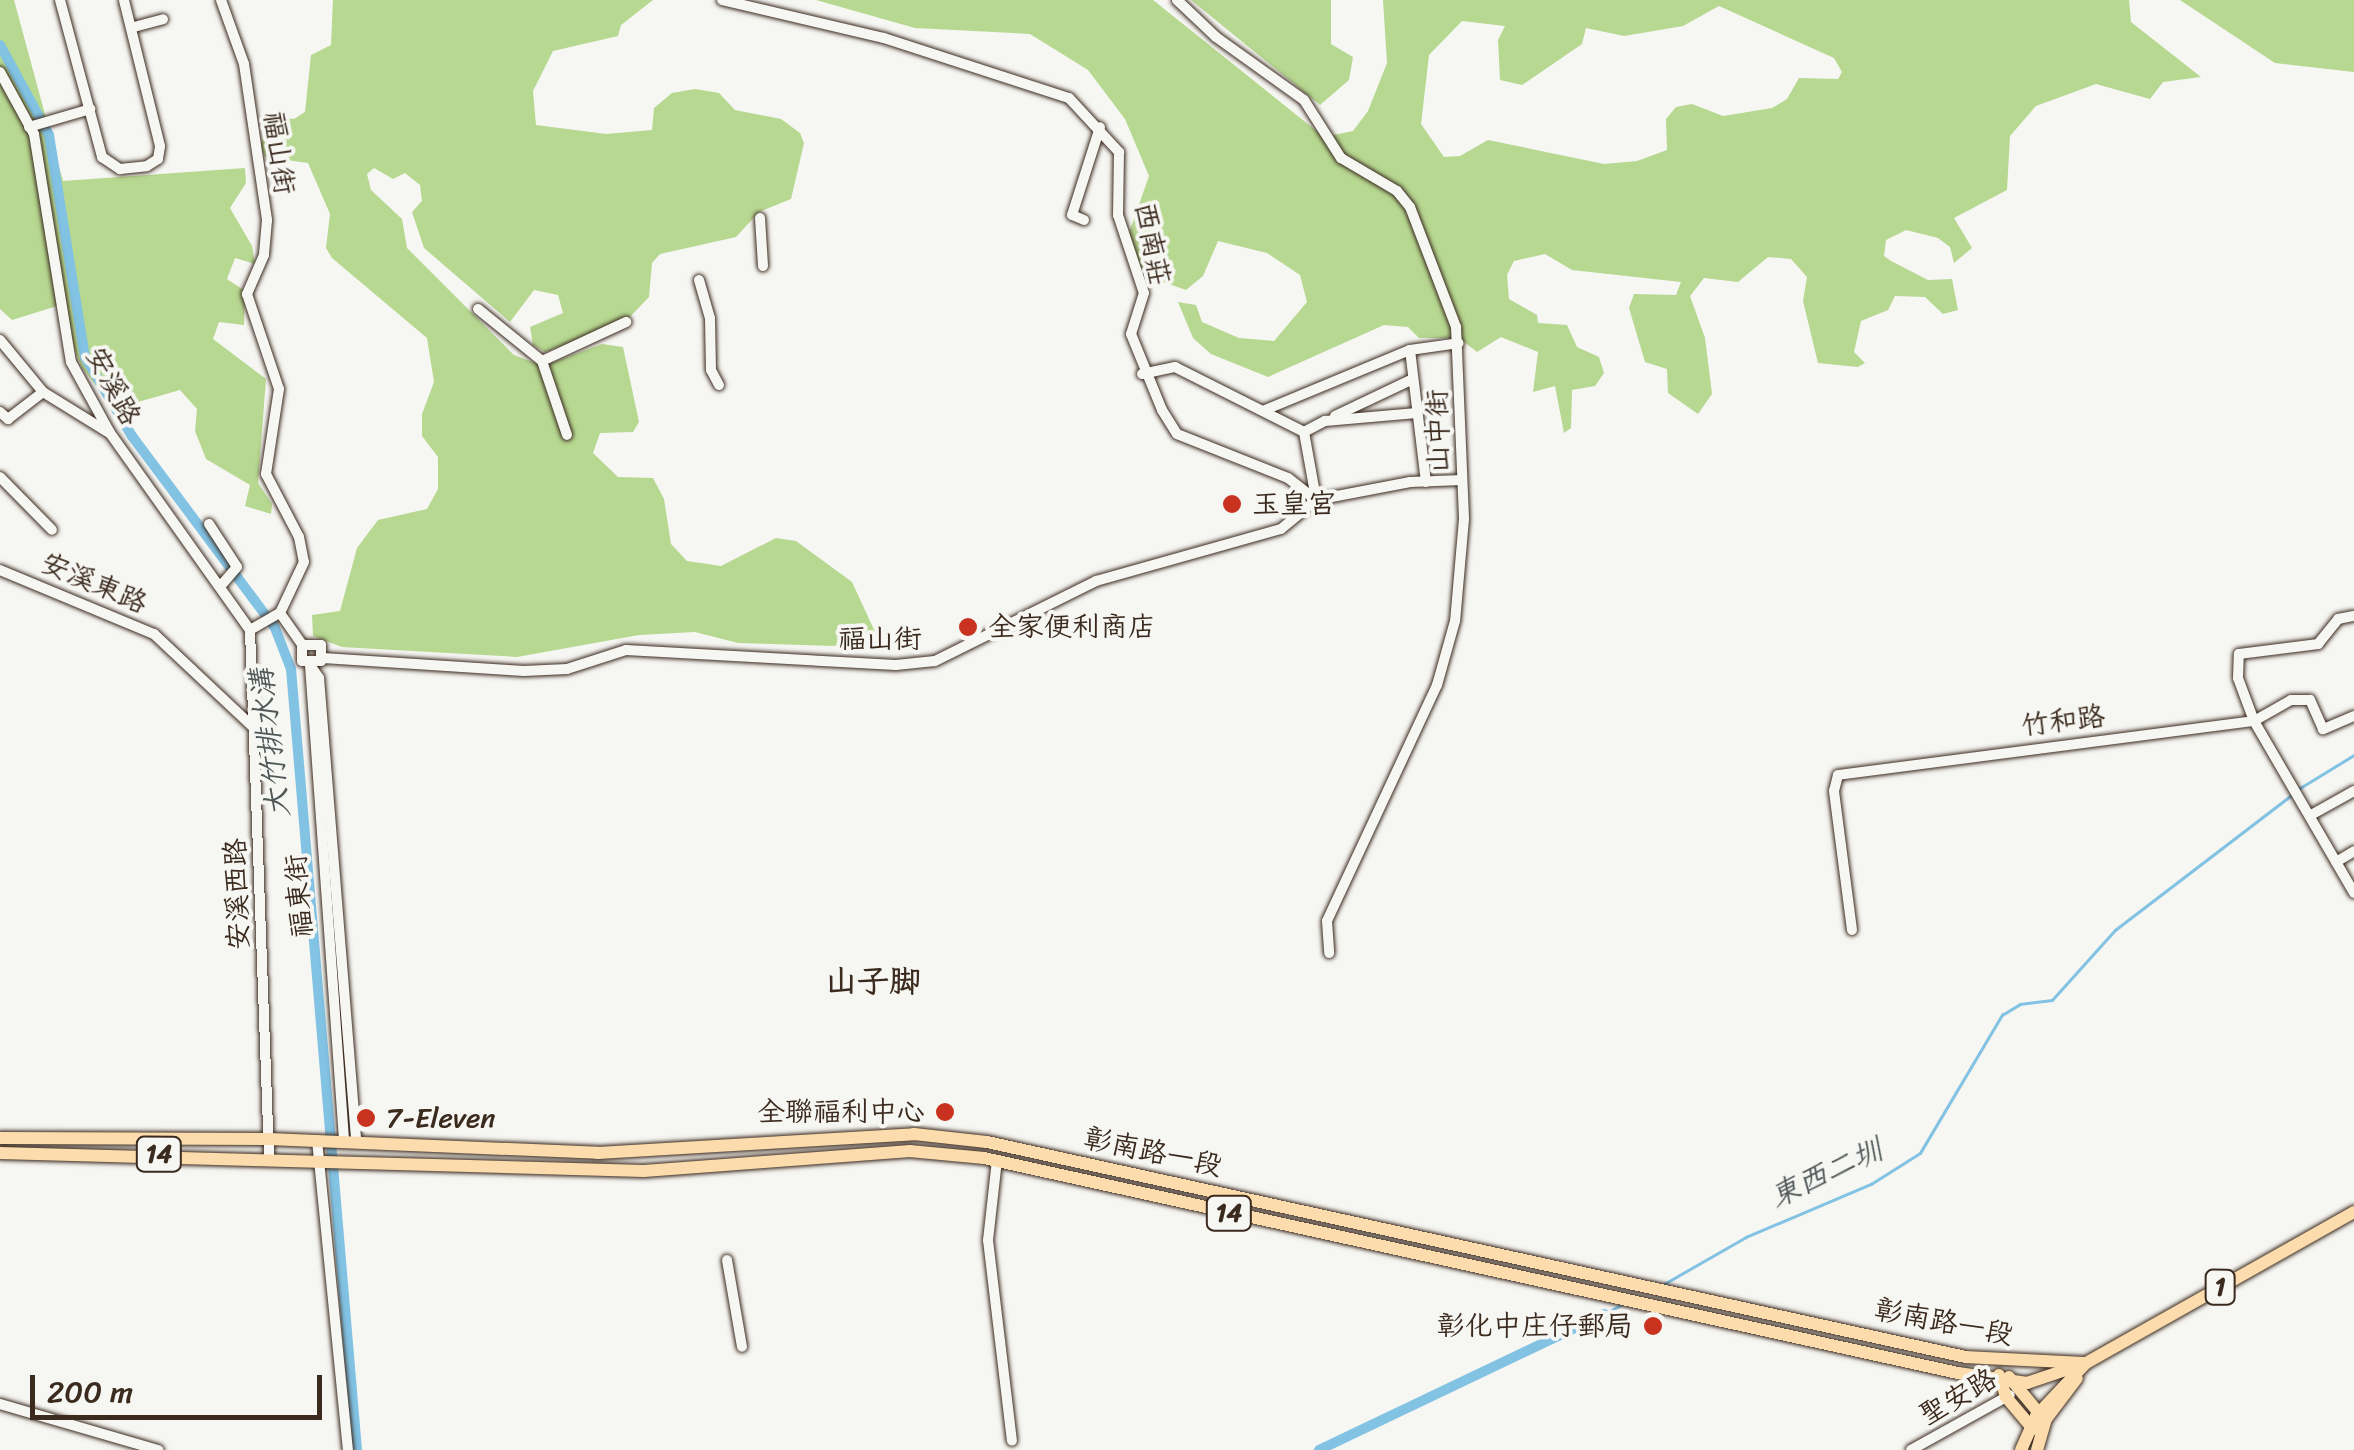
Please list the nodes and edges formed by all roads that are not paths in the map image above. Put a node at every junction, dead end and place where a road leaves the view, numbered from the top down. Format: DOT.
graph roads {
  1 [pos="60,0"];
  2 [pos="124,0"];
  3 [pos="221,0"];
  4 [pos="722,0"];
  5 [pos="1177,0"];
  6 [pos="164,18"];
  7 [pos="134,27"];
  8 [pos="0,72"];
  9 [pos="90,109"];
  10 [pos="36,124"];
  11 [pos="1100,127"];
  12 [pos="760,218"];
  13 [pos="1084,220"];
  14 [pos="763,266"];
  15 [pos="699,280"];
  16 [pos="478,308"];
  17 [pos="626,322"];
  18 [pos="0,340"];
  19 [pos="1458,343"];
  20 [pos="1410,350"];
  21 [pos="542,361"];
  22 [pos="1142,374"];
  23 [pos="1413,379"];
  24 [pos="719,385"];
  25 [pos="43,392"];
  26 [pos="1265,410"];
  27 [pos="1417,413"];
  28 [pos="3,420"];
  29 [pos="1325,420"];
  30 [pos="1304,432"];
  31 [pos="110,433"];
  32 [pos="567,435"];
  33 [pos="0,477"];
  34 [pos="1462,480"];
  35 [pos="1426,482"];
  36 [pos="1316,500"];
  37 [pos="209,524"];
  38 [pos="52,530"];
  39 [pos="0,570"];
  40 [pos="223,582"];
  41 [pos="280,613"];
  42 [pos="2354,616"];
  43 [pos="250,630"];
  44 [pos="302,645"];
  45 [pos="323,658"];
  46 [pos="310,665"];
  47 [pos="2354,716"];
  48 [pos="2254,721"];
  49 [pos="253,727"];
  50 [pos="2354,791"];
  51 [pos="2311,816"];
  52 [pos="2354,851"];
  53 [pos="2336,862"];
  54 [pos="2354,892"];
  55 [pos="1852,930"];
  56 [pos="1329,954"];
  57 [pos="0,1138"];
  58 [pos="269,1139"];
  59 [pos="317,1140"];
  60 [pos="350,1142"];
  61 [pos="0,1153"];
  62 [pos="269,1156"];
  63 [pos="318,1157"];
  64 [pos="341,1158"];
  65 [pos="357,1159"];
  66 [pos="997,1160"];
  67 [pos="2354,1212"];
  68 [pos="727,1260"];
  69 [pos="742,1347"];
  70 [pos="1998,1363"];
  71 [pos="2086,1363"];
  72 [pos="2012,1386"];
  73 [pos="0,1404"];
  74 [pos="2038,1424"];
  75 [pos="1012,1441"];
  76 [pos="158,1450"];
  77 [pos="348,1450"];
  78 [pos="1911,1450"];
  79 [pos="2021,1450"];
  80 [pos="2038,1450"];
  1 -- 9 [label="street"];
  2 -- 7 [label="street"];
  3 -- 41 [label="street, 福山街"];
  4 -- 11 [label="street, 西南莊"];
  5 -- 19 [label="street, 山中街"];
  6 -- 7 [label="street"];
  7 -- 9 [label="street"];
  8 -- 10 [label="street, 安溪路"];
  9 -- 10 [label="street"];
  10 -- 31 [label="street, 安溪路"];
  11 -- 13 [label="street"];
  11 -- 22 [label="street, 西南莊"];
  12 -- 14 [label="street"];
  15 -- 24 [label="street"];
  16 -- 21 [label="street"];
  17 -- 21 [label="street"];
  18 -- 25 [label="street"];
  19 -- 20 [label="street"];
  19 -- 34 [label="street, 山中街"];
  20 -- 23 [label="street"];
  20 -- 26 [label="street"];
  21 -- 32 [label="street"];
  22 -- 26 [label="street"];
  22 -- 36 [label="street, 西南莊"];
  23 -- 27 [label="street"];
  23 -- 29 [label="street"];
  25 -- 28 [label="street"];
  25 -- 31 [label="street"];
  26 -- 30 [label="street"];
  27 -- 29 [label="street"];
  27 -- 35 [label="street"];
  29 -- 30 [label="street"];
  30 -- 36 [label="street"];
  31 -- 40 [label="street, 安溪路"];
  33 -- 38 [label="street"];
  34 -- 35 [label="street, 福山街"];
  34 -- 56 [label="street, 山中街"];
  35 -- 36 [label="street, 福山街"];
  36 -- 45 [label="street, 福山街"];
  37 -- 40 [label="street"];
  39 -- 49 [label="street, 安溪東路"];
  40 -- 43 [label="street, 安溪路"];
  41 -- 43 [label="street"];
  41 -- 44 [label="street, 福山街"];
  42 -- 48 [label="street"];
  43 -- 49 [label="street, 安溪西路"];
  44 -- 45 [label="street, 福山街"];
  44 -- 46 [label="street, 福山街"];
  45 -- 46 [label="street"];
  46 -- 60 [label="street, 福東街"];
  47 -- 48 [label="street"];
  48 -- 51 [label="street"];
  48 -- 55 [label="street, 竹和路"];
  49 -- 58 [label="street, 安溪西路"];
  50 -- 51 [label="street"];
  51 -- 53 [label="street"];
  52 -- 53 [label="street"];
  53 -- 54 [label="street"];
  57 -- 58 [label="main road, 14"];
  58 -- 59 [label="main road, 14"];
  58 -- 62 [label="street, 安溪西路"];
  59 -- 60 [label="main road, 14"];
  59 -- 63 [label="street"];
  60 -- 64 [label="main road"];
  60 -- 65 [label="main road, 福東街"];
  60 -- 70 [label="main road, 彰南路一段 / 14"];
  61 -- 62 [label="main road, 14"];
  62 -- 63 [label="main road, 14"];
  63 -- 64 [label="main road, 14"];
  63 -- 77 [label="street"];
  64 -- 65 [label="main road, 14"];
  65 -- 66 [label="main road, 彰南路一段 / 14"];
  66 -- 72 [label="main road, 彰南路一段 / 14"];
  66 -- 75 [label="street"];
  67 -- 71 [label="main road, 1"];
  68 -- 69 [label="street"];
  70 -- 71 [label="main road, 彰南路一段 / 14"];
  70 -- 72 [label="main road"];
  71 -- 72 [label="main road, 彰南路一段"];
  71 -- 74 [label="main road, 1"];
  72 -- 74 [label="main road"];
  72 -- 78 [label="street, 聖安路"];
  73 -- 76 [label="street"];
  74 -- 79 [label="main road, 1"];
  74 -- 80 [label="main road"];
}
